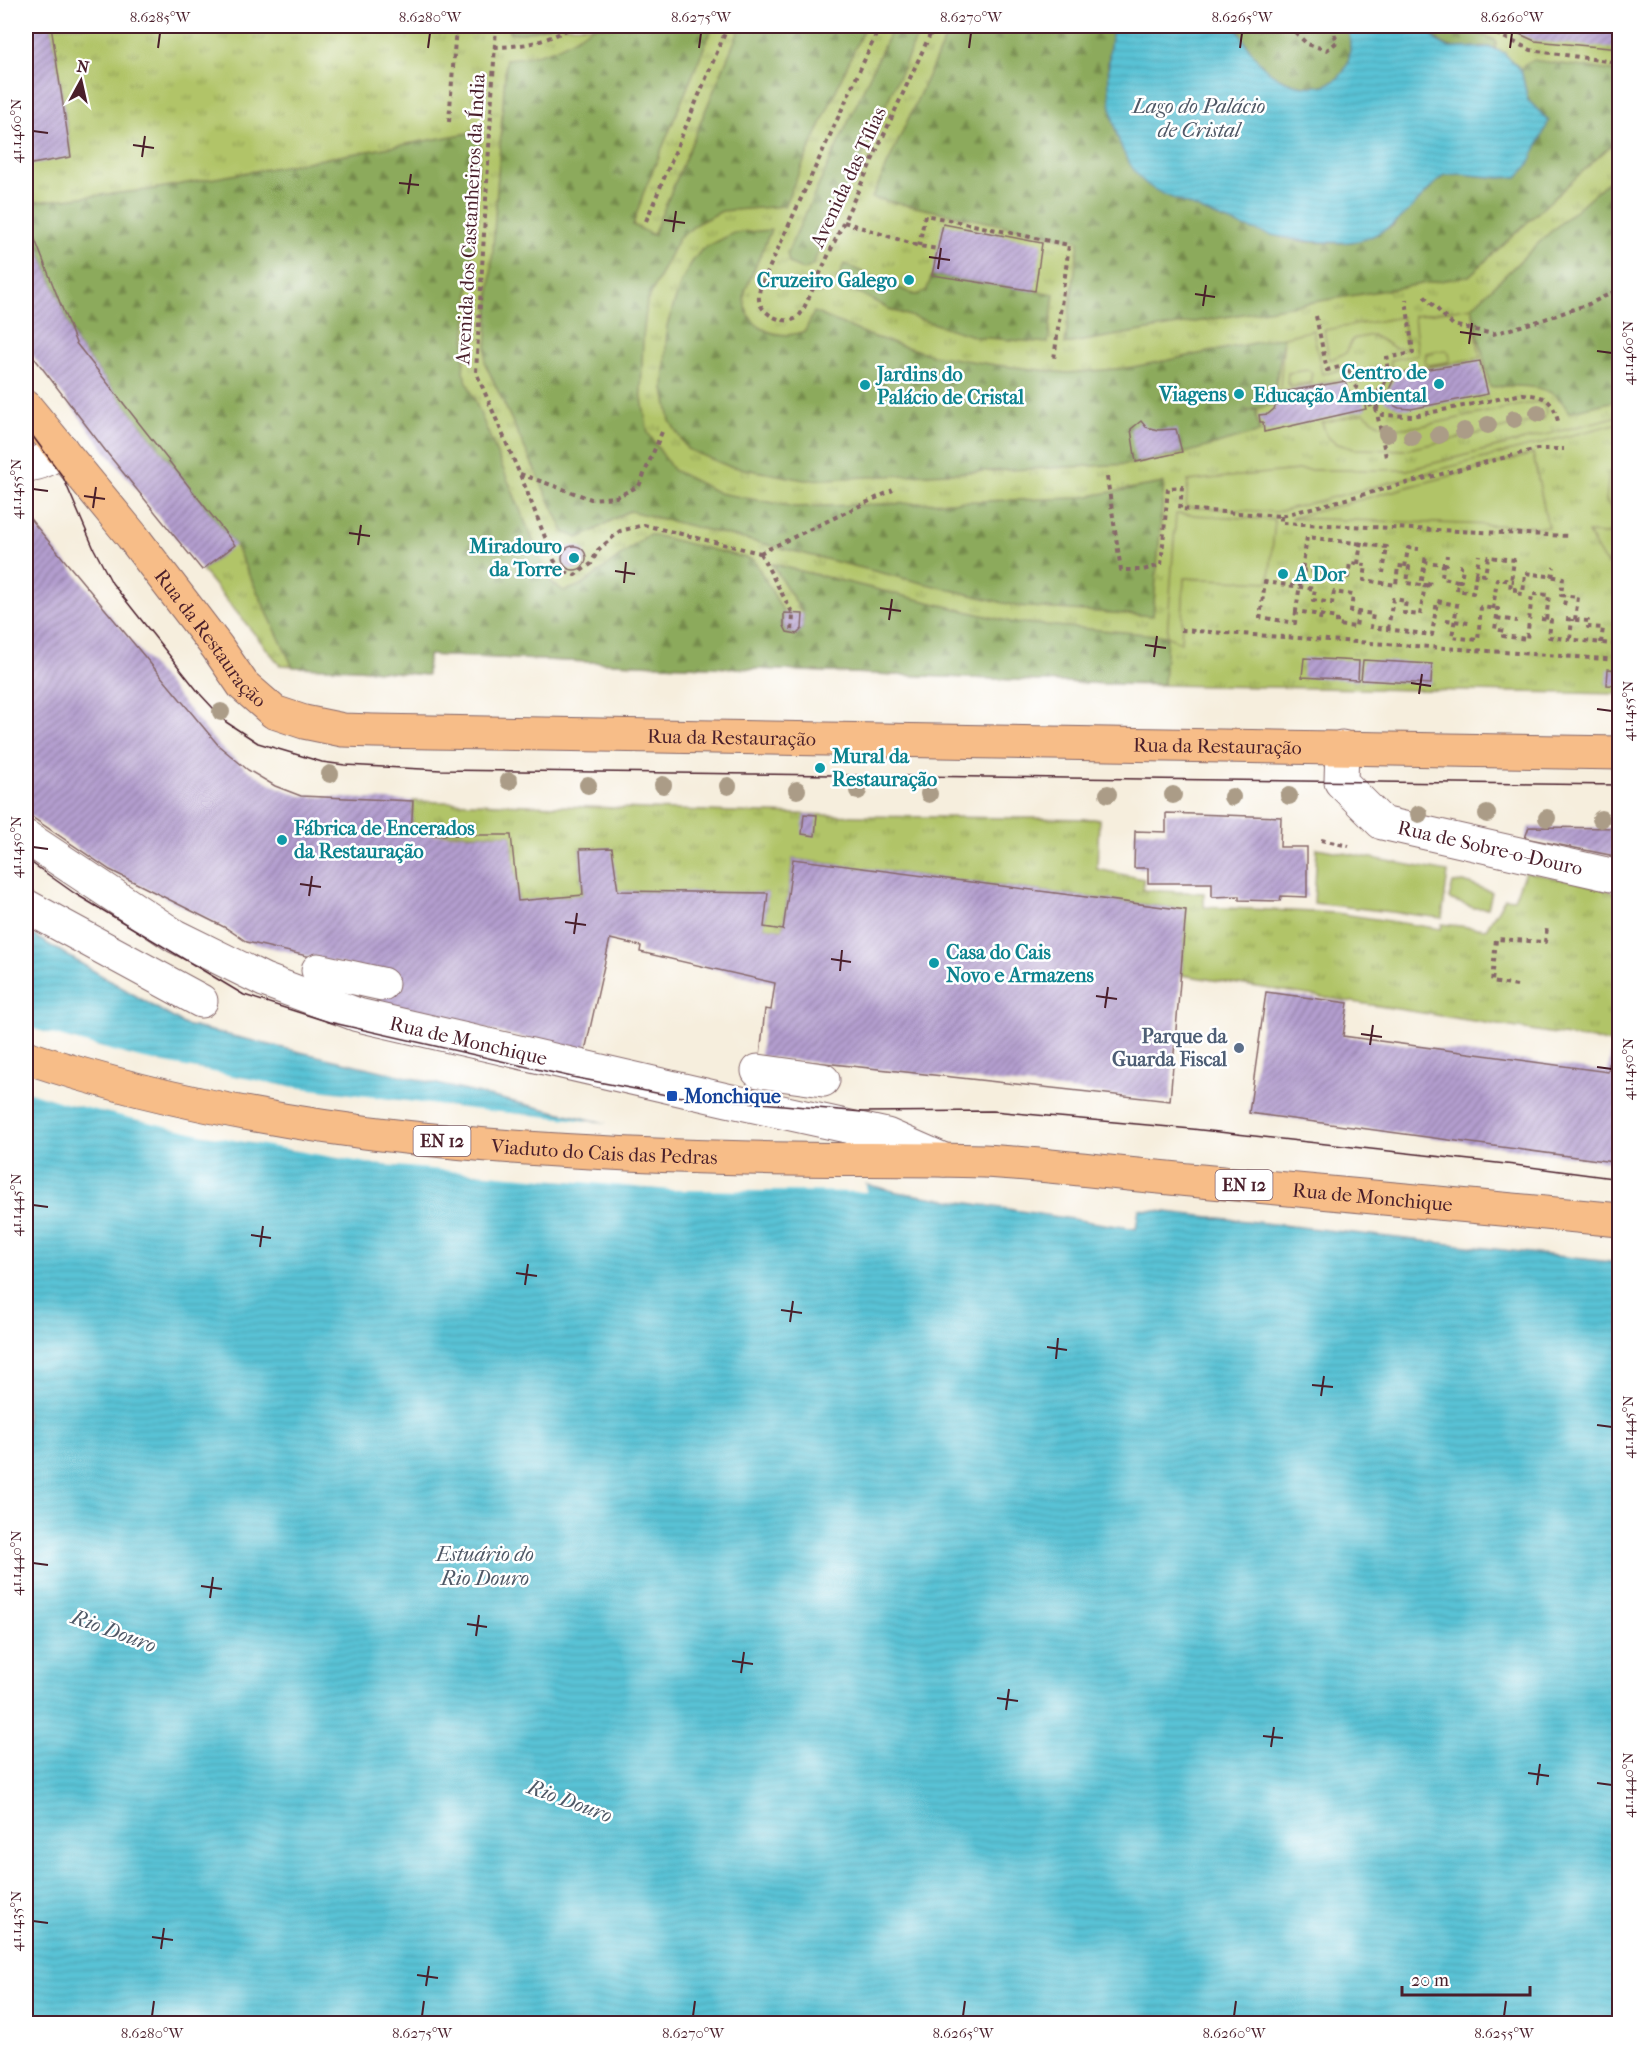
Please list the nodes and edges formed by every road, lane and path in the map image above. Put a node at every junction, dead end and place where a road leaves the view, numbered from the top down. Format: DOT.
graph roads {
  1 [pos="456,26"];
  2 [pos="496,26"];
  3 [pos="574,26"];
  4 [pos="728,26"];
  5 [pos="880,26"];
  6 [pos="934,26"];
  7 [pos="1289,26"];
  8 [pos="1332,26"];
  9 [pos="1480,26"];
  10 [pos="494,47"];
  11 [pos="1620,63"];
  12 [pos="449,122"];
  13 [pos="646,221"];
  14 [pos="844,222"];
  15 [pos="919,246"];
  16 [pos="938,249"];
  17 [pos="1620,289"];
  18 [pos="1424,296"];
  19 [pos="1406,299"];
  20 [pos="1316,316"];
  21 [pos="1054,359"];
  22 [pos="1377,393"];
  23 [pos="1369,394"];
  24 [pos="26,407"];
  25 [pos="1376,407"];
  26 [pos="1558,421"];
  27 [pos="662,432"];
  28 [pos="61,448"];
  29 [pos="1564,449"];
  30 [pos="1386,457"];
  31 [pos="26,465"];
  32 [pos="520,474"];
  33 [pos="1107,477"];
  34 [pos="893,490"];
  35 [pos="1281,516"];
  36 [pos="1570,536"];
  37 [pos="1361,542"];
  38 [pos="1387,547"];
  39 [pos="1393,547"];
  40 [pos="1419,549"];
  41 [pos="760,553"];
  42 [pos="1426,553"];
  43 [pos="1447,555"];
  44 [pos="1479,555"];
  45 [pos="1425,561"];
  46 [pos="1358,564"];
  47 [pos="1443,564"];
  48 [pos="1459,566"];
  49 [pos="1409,567"];
  50 [pos="1554,567"];
  51 [pos="1302,570"];
  52 [pos="1383,573"];
  53 [pos="1476,574"];
  54 [pos="1552,577"];
  55 [pos="1430,579"];
  56 [pos="1458,580"];
  57 [pos="1512,581"];
  58 [pos="1427,585"];
  59 [pos="1300,587"];
  60 [pos="1566,596"];
  61 [pos="1564,605"];
  62 [pos="1493,609"];
  63 [pos="1296,612"];
  64 [pos="1358,612"];
  65 [pos="1497,618"];
  66 [pos="1571,619"];
  67 [pos="1446,620"];
  68 [pos="1455,621"];
  69 [pos="1517,621"];
  70 [pos="1468,626"];
  71 [pos="1388,629"];
  72 [pos="1181,630"];
  73 [pos="792,634"];
  74 [pos="1570,639"];
  75 [pos="1601,643"];
  76 [pos="1620,645"];
  77 [pos="1620,660"];
  78 [pos="1342,747"];
  79 [pos="1620,753"];
  80 [pos="26,837"];
  81 [pos="1320,840"];
  82 [pos="1353,847"];
  83 [pos="1620,877"];
  84 [pos="26,906"];
  85 [pos="1547,928"];
  86 [pos="318,970"];
  87 [pos="382,984"];
  88 [pos="1517,986"];
  89 [pos="201,1001"];
  90 [pos="26,1057"];
  91 [pos="758,1071"];
  92 [pos="823,1080"];
  93 [pos="868,1159"];
  94 [pos="945,1160"];
  95 [pos="1620,1220"];
  1 -- 12 [label="path"];
  2 -- 10 [label="path, Avenida dos Castanheiros da Índia"];
  3 -- 10 [label="path"];
  4 -- 13 [label="path"];
  5 -- 14 [label="path, Avenida das Tílias"];
  6 -- 14 [label="path, Avenida das Tílias"];
  7 -- 8 [label="path"];
  9 -- 11 [label="path"];
  10 -- 32 [label="path, Avenida dos Castanheiros da Índia"];
  14 -- 15 [label="path"];
  15 -- 16 [label="path"];
  15 -- 21 [label="path"];
  17 -- 18 [label="path"];
  19 -- 22 [label="path"];
  20 -- 23 [label="path"];
  22 -- 23 [label="path"];
  22 -- 25 [label="path"];
  23 -- 25 [label="path"];
  24 -- 28 [label="main road, Rua da Restauração"];
  25 -- 26 [label="path"];
  25 -- 30 [label="path"];
  27 -- 32 [label="path"];
  28 -- 31 [label="street"];
  28 -- 78 [label="main road, Rua da Restauração"];
  29 -- 35 [label="path"];
  32 -- 41 [label="path, Avenida dos Castanheiros da Índia"];
  33 -- 35 [label="path"];
  34 -- 41 [label="path"];
  35 -- 36 [label="path"];
  37 -- 38 [label="path"];
  37 -- 46 [label="path"];
  37 -- 51 [label="path"];
  38 -- 39 [label="path"];
  38 -- 52 [label="path"];
  40 -- 49 [label="path"];
  41 -- 73 [label="path"];
  42 -- 45 [label="path"];
  43 -- 47 [label="path"];
  44 -- 53 [label="path"];
  45 -- 47 [label="path"];
  45 -- 58 [label="path"];
  46 -- 49 [label="path"];
  46 -- 51 [label="path"];
  47 -- 56 [label="path"];
  48 -- 56 [label="path"];
  49 -- 58 [label="path"];
  50 -- 54 [label="path"];
  51 -- 59 [label="path"];
  53 -- 56 [label="path"];
  53 -- 57 [label="path"];
  54 -- 57 [label="path"];
  54 -- 60 [label="path"];
  55 -- 58 [label="path"];
  57 -- 62 [label="path"];
  58 -- 71 [label="path"];
  59 -- 63 [label="path"];
  59 -- 63 [label="path"];
  59 -- 64 [label="path"];
  60 -- 61 [label="path"];
  60 -- 66 [label="path"];
  62 -- 65 [label="path"];
  62 -- 68 [label="path"];
  63 -- 64 [label="path"];
  64 -- 71 [label="path"];
  65 -- 69 [label="path"];
  65 -- 74 [label="path"];
  66 -- 74 [label="path"];
  66 -- 75 [label="path"];
  67 -- 68 [label="path"];
  68 -- 70 [label="path"];
  68 -- 71 [label="path"];
  72 -- 77 [label="path"];
  74 -- 75 [label="path"];
  75 -- 76 [label="path"];
  78 -- 79 [label="main road, Rua da Restauração"];
  78 -- 83 [label="street, Rua de Sobre-o-Douro"];
  80 -- 94 [label="street, Rua de Monchique"];
  81 -- 82 [label="path"];
  84 -- 89 [label="street"];
  85 -- 88 [label="path"];
  86 -- 87 [label="street"];
  90 -- 93 [label="main road, Viaduto do Cais das Pedras / EN 12"];
  91 -- 92 [label="street"];
  93 -- 94 [label="main road, Rua de Monchique / EN 12"];
  94 -- 95 [label="main road, Rua de Monchique / EN 12"];
}
